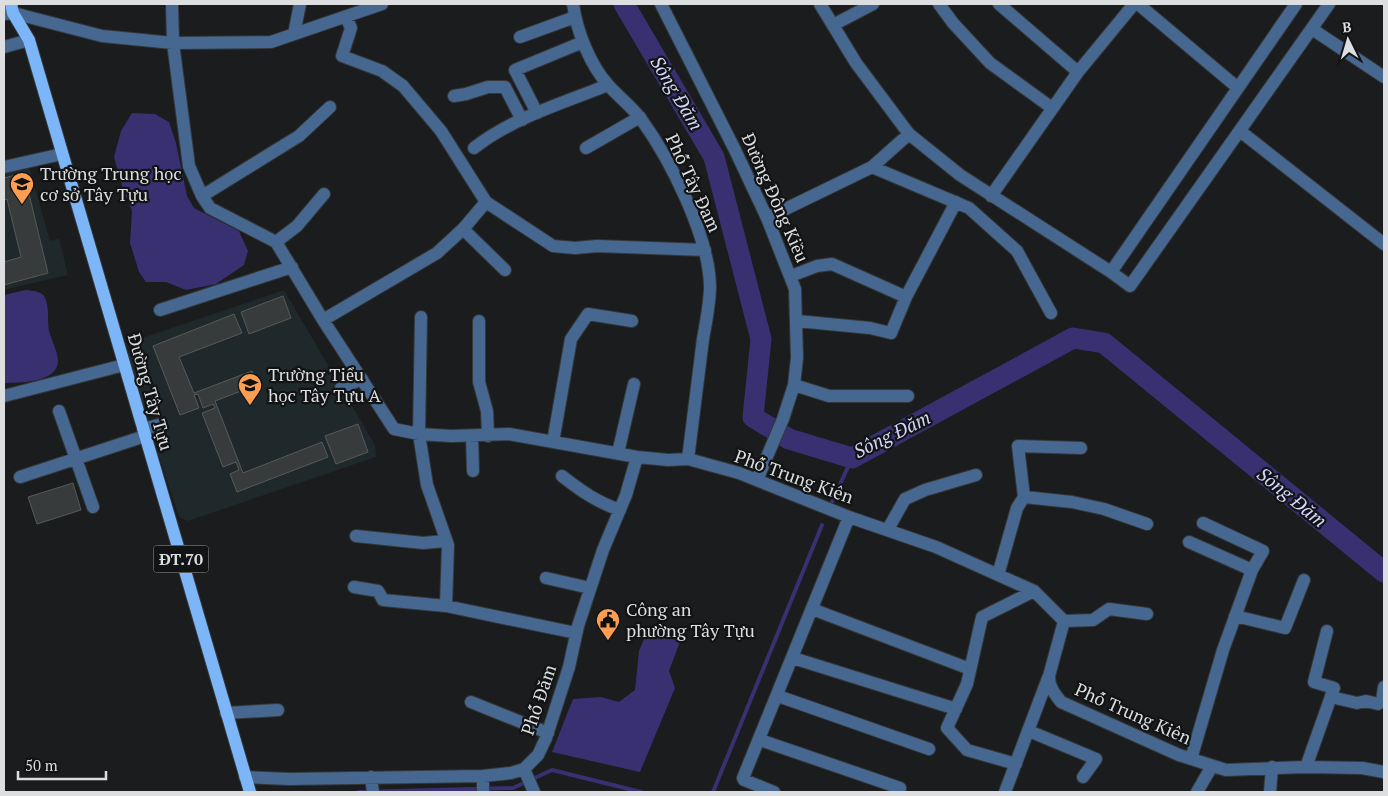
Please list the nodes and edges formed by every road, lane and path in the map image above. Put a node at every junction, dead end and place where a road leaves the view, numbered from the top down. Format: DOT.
graph roads {
  1 [pos="172,4"];
  2 [pos="300,4"];
  3 [pos="382,4"];
  4 [pos="660,4"];
  5 [pos="820,4"];
  6 [pos="873,4"];
  7 [pos="939,4"];
  8 [pos="999,4"];
  9 [pos="1134,4"];
  10 [pos="1138,4"];
  11 [pos="1329,4"];
  12 [pos="1289,6"];
  13 [pos="9,10"];
  14 [pos="574,10"];
  15 [pos="346,16"];
  16 [pos="832,25"];
  17 [pos="1312,29"];
  18 [pos="294,34"];
  19 [pos="520,36"];
  20 [pos="29,40"];
  21 [pos="583,42"];
  22 [pos="173,43"];
  23 [pos="4,47"];
  24 [pos="1078,72"];
  25 [pos="1384,77"];
  26 [pos="608,85"];
  27 [pos="1238,88"];
  28 [pos="454,96"];
  29 [pos="330,107"];
  30 [pos="1052,108"];
  31 [pos="537,113"];
  32 [pos="640,117"];
  33 [pos="522,120"];
  34 [pos="1240,131"];
  35 [pos="909,134"];
  36 [pos="474,148"];
  37 [pos="586,148"];
  38 [pos="62,154"];
  39 [pos="4,167"];
  40 [pos="872,167"];
  41 [pos="324,194"];
  42 [pos="202,196"];
  43 [pos="991,196"];
  44 [pos="486,202"];
  45 [pos="956,202"];
  46 [pos="767,218"];
  47 [pos="463,229"];
  48 [pos="276,242"];
  49 [pos="1384,244"];
  50 [pos="705,250"];
  51 [pos="292,267"];
  52 [pos="505,270"];
  53 [pos="1112,272"];
  54 [pos="790,276"];
  55 [pos="906,296"];
  56 [pos="160,310"];
  57 [pos="1051,313"];
  58 [pos="421,317"];
  59 [pos="323,320"];
  60 [pos="479,321"];
  61 [pos="632,321"];
  62 [pos="797,321"];
  63 [pos="124,365"];
  64 [pos="362,379"];
  65 [pos="634,384"];
  66 [pos="794,385"];
  67 [pos="341,388"];
  68 [pos="4,396"];
  69 [pos="908,396"];
  70 [pos="59,411"];
  71 [pos="158,425"];
  72 [pos="144,432"];
  73 [pos="419,434"];
  74 [pos="472,436"];
  75 [pos="488,436"];
  76 [pos="553,442"];
  77 [pos="1081,448"];
  78 [pos="618,453"];
  79 [pos="637,457"];
  80 [pos="76,459"];
  81 [pos="688,460"];
  82 [pos="473,471"];
  83 [pos="976,475"];
  84 [pos="562,476"];
  85 [pos="20,477"];
  86 [pos="757,480"];
  87 [pos="1024,497"];
  88 [pos="93,507"];
  89 [pos="620,510"];
  90 [pos="847,516"];
  91 [pos="1203,523"];
  92 [pos="1147,524"];
  93 [pos="888,529"];
  94 [pos="356,536"];
  95 [pos="446,541"];
  96 [pos="1189,542"];
  97 [pos="1252,570"];
  98 [pos="998,575"];
  99 [pos="546,578"];
  100 [pos="1304,580"];
  101 [pos="354,588"];
  102 [pos="590,588"];
  103 [pos="1034,591"];
  104 [pos="446,606"];
  105 [pos="812,610"];
  106 [pos="1147,614"];
  107 [pos="1235,616"];
  108 [pos="1064,621"];
  109 [pos="1327,631"];
  110 [pos="576,633"];
  111 [pos="793,658"];
  112 [pos="970,669"];
  113 [pos="1049,676"];
  114 [pos="1384,687"];
  115 [pos="778,696"];
  116 [pos="1331,697"];
  117 [pos="471,702"];
  118 [pos="956,709"];
  119 [pos="278,710"];
  120 [pos="226,713"];
  121 [pos="1029,731"];
  122 [pos="548,733"];
  123 [pos="760,740"];
  124 [pos="929,749"];
  125 [pos="1191,759"];
  126 [pos="1016,764"];
  127 [pos="1212,766"];
  128 [pos="1272,767"];
  129 [pos="1306,767"];
  130 [pos="525,771"];
  131 [pos="1384,772"];
  132 [pos="245,777"];
  133 [pos="1083,777"];
  134 [pos="372,783"];
  135 [pos="483,783"];
  136 [pos="900,788"];
  137 [pos="768,790"];
  138 [pos="250,792"];
  139 [pos="534,792"];
  140 [pos="1005,792"];
  141 [pos="1197,792"];
  142 [pos="1270,792"];
  1 -- 22 [label="street"];
  2 -- 18 [label="street"];
  3 -- 15 [label="street"];
  4 -- 46 [label="street, Đường Đông Kiều"];
  5 -- 16 [label="street"];
  6 -- 16 [label="street"];
  7 -- 30 [label="street"];
  8 -- 24 [label="street"];
  9 -- 24 [label="street"];
  10 -- 27 [label="street"];
  11 -- 17 [label="street"];
  12 -- 27 [label="street"];
  13 -- 20 [label="main road, Đường Tây Tựu / ĐT.70"];
  13 -- 22 [label="street"];
  14 -- 19 [label="street"];
  14 -- 21 [label="street, Phố Tây Đam"];
  15 -- 18 [label="street"];
  15 -- 44 [label="street"];
  16 -- 35 [label="street"];
  17 -- 25 [label="street"];
  17 -- 34 [label="street"];
  18 -- 22 [label="street"];
  20 -- 23 [label="street"];
  20 -- 38 [label="main road, Đường Tây Tựu / ĐT.70"];
  21 -- 26 [label="street, Phố Tây Đam"];
  21 -- 31 [label="street"];
  22 -- 42 [label="street"];
  24 -- 30 [label="street"];
  26 -- 31 [label="street"];
  26 -- 32 [label="street, Phố Tây Đam"];
  27 -- 53 [label="street"];
  28 -- 33 [label="street"];
  29 -- 42 [label="street"];
  30 -- 43 [label="street"];
  31 -- 33 [label="street"];
  32 -- 37 [label="street"];
  32 -- 50 [label="street, Phố Tây Đam"];
  33 -- 36 [label="street"];
  34 -- 49 [label="street"];
  34 -- 53 [label="street"];
  35 -- 40 [label="street"];
  35 -- 43 [label="street"];
  38 -- 39 [label="street"];
  38 -- 63 [label="main road, Đường Tây Tựu / ĐT.70"];
  40 -- 45 [label="street"];
  40 -- 46 [label="street"];
  41 -- 48 [label="street"];
  42 -- 48 [label="street"];
  43 -- 53 [label="street"];
  44 -- 47 [label="street"];
  44 -- 50 [label="street"];
  45 -- 55 [label="street"];
  45 -- 57 [label="street"];
  46 -- 54 [label="street, Đường Đông Kiều"];
  47 -- 52 [label="street"];
  47 -- 59 [label="street"];
  48 -- 51 [label="street, Phố Trung Kiên"];
  50 -- 81 [label="street, Phố Tây Đam"];
  51 -- 56 [label="street"];
  51 -- 59 [label="street, Phố Trung Kiên"];
  54 -- 55 [label="street"];
  54 -- 62 [label="street, Đường Đông Kiều"];
  55 -- 62 [label="street"];
  58 -- 73 [label="street"];
  59 -- 64 [label="street, Phố Trung Kiên"];
  60 -- 75 [label="street"];
  61 -- 76 [label="street"];
  62 -- 66 [label="street, Đường Đông Kiều"];
  63 -- 68 [label="street"];
  63 -- 72 [label="main road, Đường Tây Tựu / ĐT.70"];
  64 -- 67 [label="street"];
  64 -- 73 [label="street, Phố Trung Kiên"];
  65 -- 78 [label="street"];
  66 -- 69 [label="street"];
  66 -- 86 [label="street, Đường Đông Kiều"];
  70 -- 80 [label="street"];
  71 -- 72 [label="street"];
  72 -- 80 [label="street"];
  72 -- 120 [label="main road, Đường Tây Tựu / ĐT.70"];
  73 -- 74 [label="street, Phố Trung Kiên"];
  73 -- 95 [label="street"];
  74 -- 75 [label="street, Phố Trung Kiên"];
  74 -- 82 [label="street"];
  75 -- 76 [label="street, Phố Trung Kiên"];
  76 -- 78 [label="street, Phố Trung Kiên"];
  77 -- 87 [label="street"];
  78 -- 79 [label="street, Phố Trung Kiên"];
  79 -- 81 [label="street, Phố Trung Kiên"];
  79 -- 89 [label="street, Phố Đăm"];
  80 -- 85 [label="street"];
  80 -- 88 [label="street"];
  81 -- 86 [label="street, Phố Trung Kiên"];
  83 -- 93 [label="street"];
  84 -- 89 [label="street"];
  86 -- 90 [label="street, Phố Trung Kiên"];
  87 -- 92 [label="street"];
  87 -- 98 [label="street"];
  89 -- 102 [label="street, Phố Đăm"];
  90 -- 93 [label="street, Phố Trung Kiên"];
  90 -- 105 [label="street"];
  91 -- 97 [label="street"];
  93 -- 98 [label="street, Phố Trung Kiên"];
  94 -- 95 [label="street"];
  95 -- 104 [label="street"];
  96 -- 97 [label="street"];
  97 -- 107 [label="street"];
  98 -- 103 [label="street, Phố Trung Kiên"];
  99 -- 102 [label="street"];
  100 -- 107 [label="street"];
  101 -- 104 [label="street"];
  102 -- 110 [label="street, Phố Đăm"];
  103 -- 108 [label="street, Phố Trung Kiên"];
  103 -- 112 [label="street"];
  104 -- 110 [label="street"];
  105 -- 111 [label="street"];
  105 -- 112 [label="street"];
  106 -- 108 [label="street"];
  107 -- 125 [label="street"];
  108 -- 113 [label="street"];
  109 -- 116 [label="street"];
  110 -- 122 [label="street, Phố Đăm"];
  111 -- 115 [label="street"];
  111 -- 118 [label="street"];
  112 -- 118 [label="street"];
  113 -- 121 [label="street"];
  113 -- 125 [label="street, Phố Trung Kiên"];
  114 -- 116 [label="street"];
  115 -- 123 [label="street"];
  115 -- 124 [label="street"];
  116 -- 129 [label="street"];
  117 -- 122 [label="street"];
  118 -- 126 [label="street"];
  119 -- 120 [label="street"];
  120 -- 132 [label="main road, Đường Tây Tựu / ĐT.70"];
  121 -- 126 [label="street"];
  121 -- 133 [label="street"];
  122 -- 130 [label="street, Phố Đăm"];
  123 -- 136 [label="street"];
  123 -- 137 [label="street"];
  125 -- 127 [label="street, Phố Trung Kiên"];
  126 -- 140 [label="street"];
  127 -- 128 [label="street, Phố Trung Kiên"];
  127 -- 141 [label="street"];
  128 -- 129 [label="street, Phố Trung Kiên"];
  128 -- 142 [label="street"];
  129 -- 131 [label="street, Phố Trung Kiên"];
  130 -- 135 [label="street"];
  130 -- 139 [label="street"];
  132 -- 134 [label="street"];
  132 -- 138 [label="main road, Đường Tây Tựu / ĐT.70"];
  134 -- 135 [label="street"];
}
